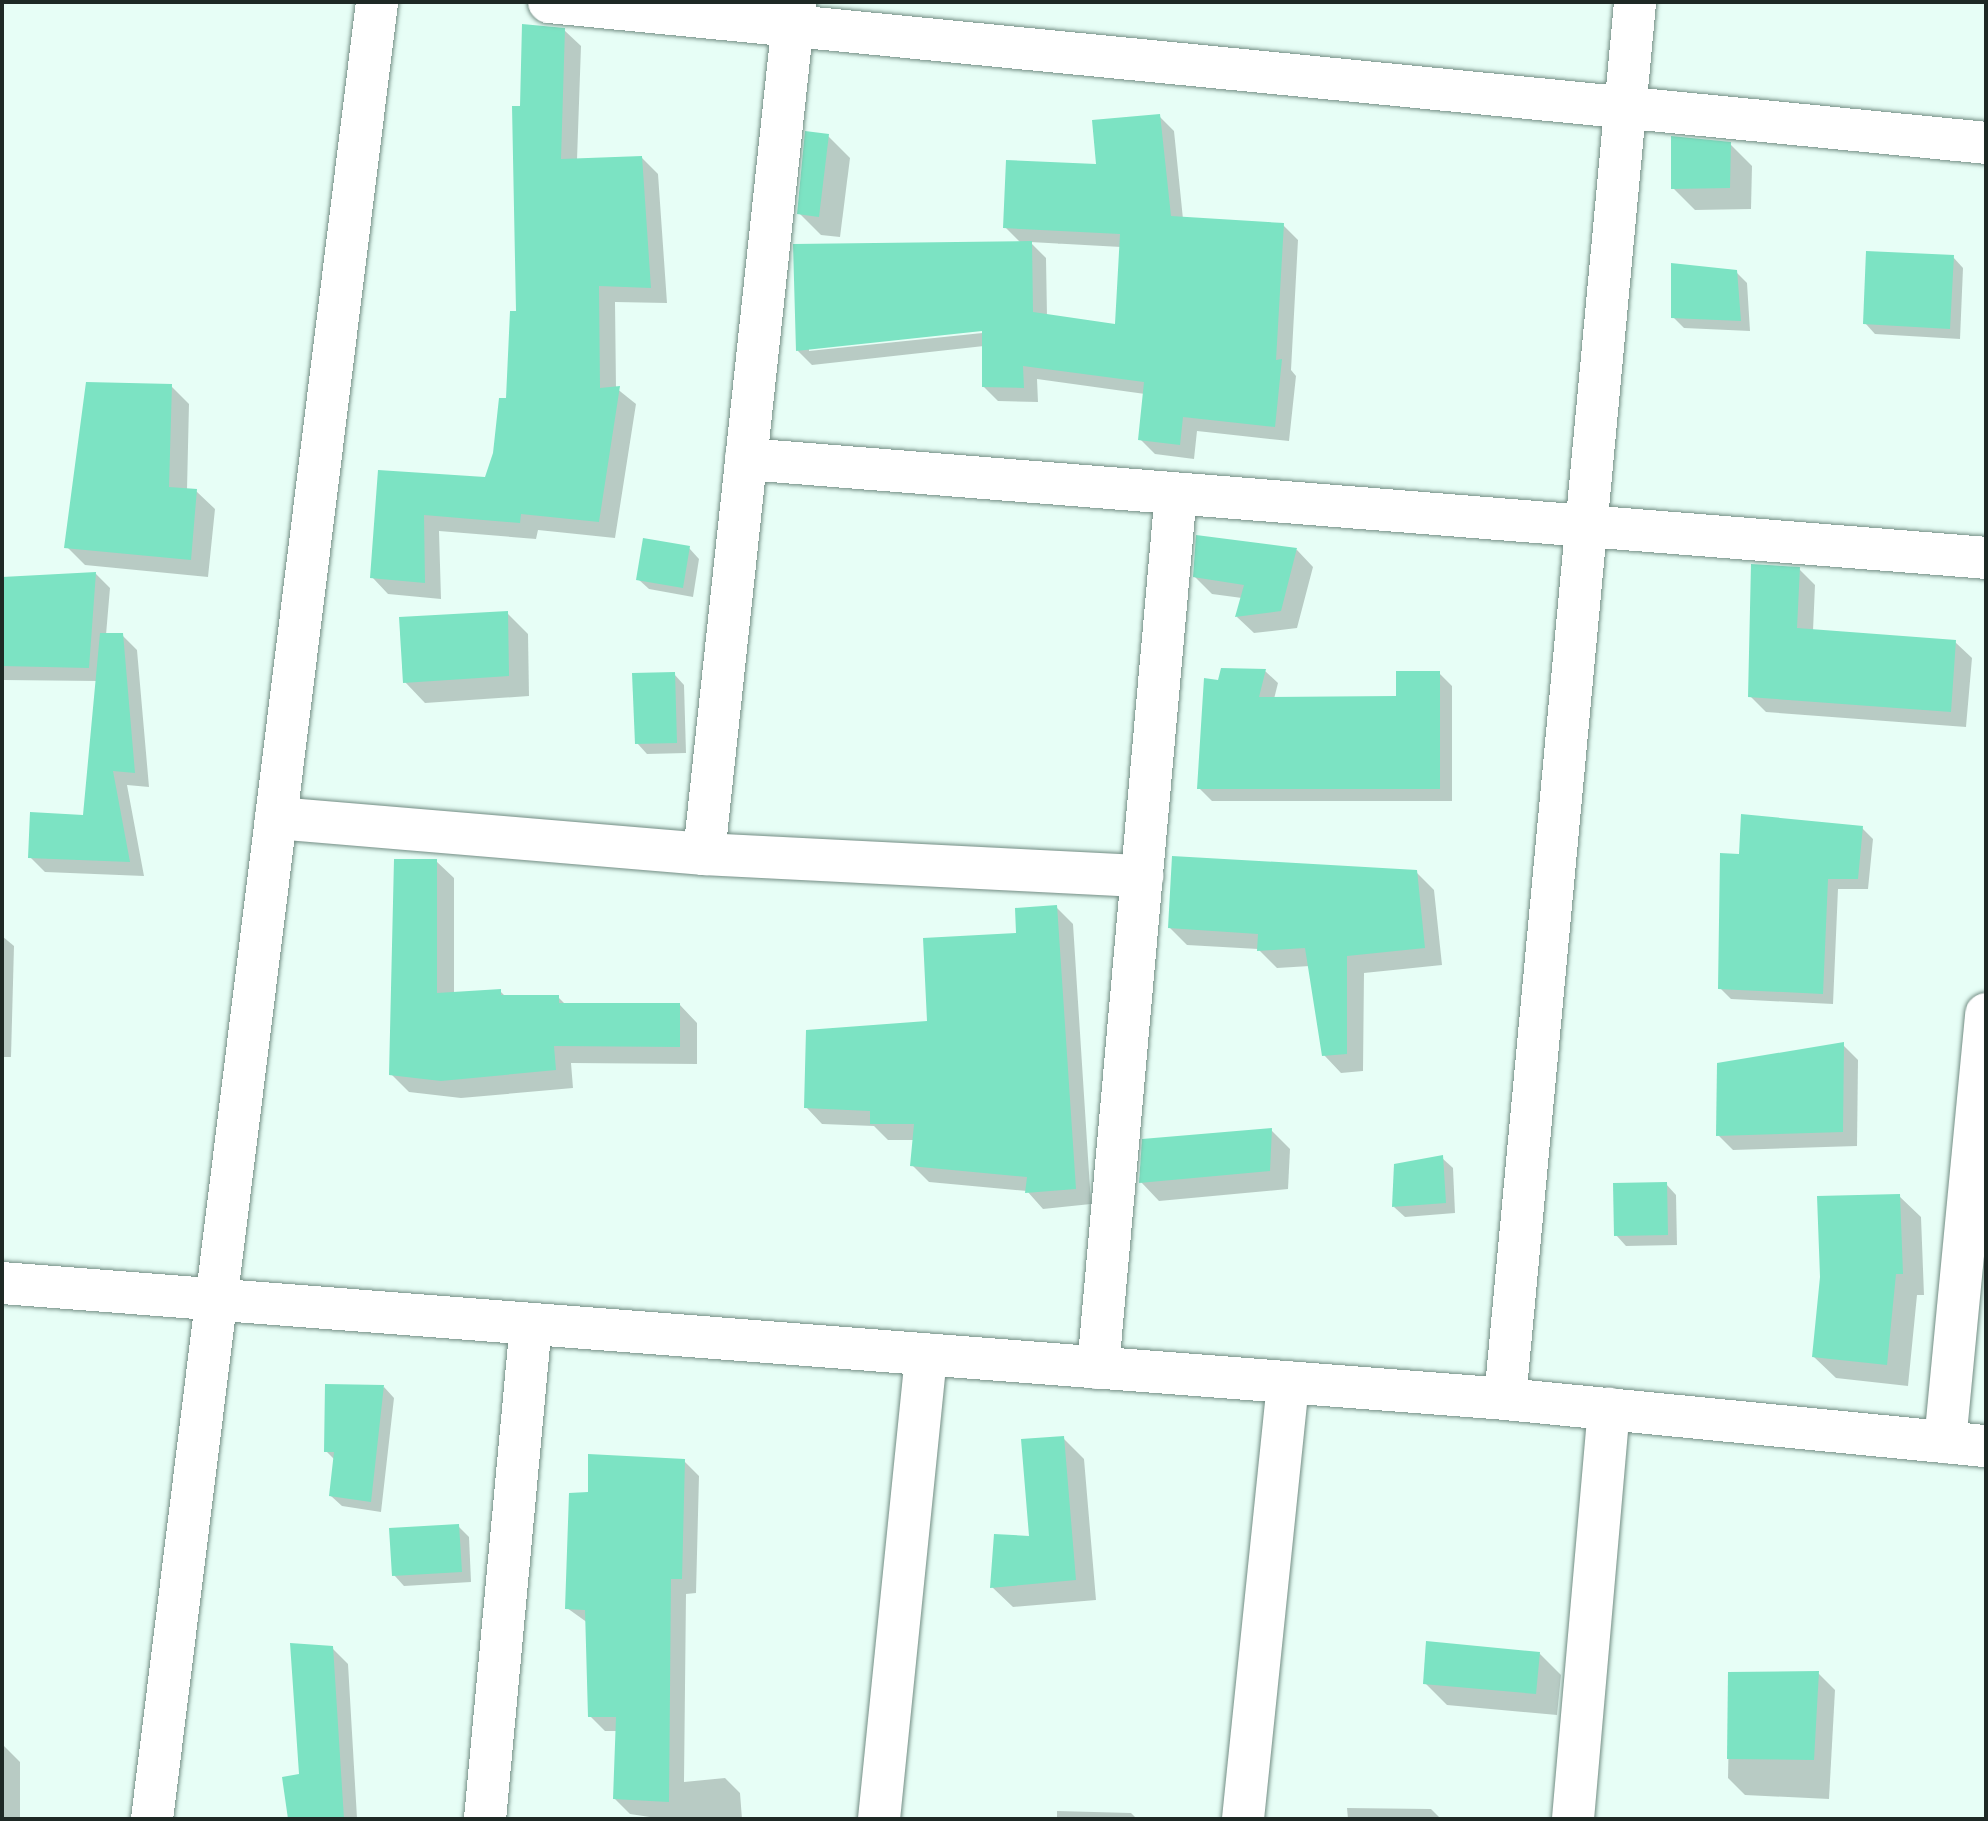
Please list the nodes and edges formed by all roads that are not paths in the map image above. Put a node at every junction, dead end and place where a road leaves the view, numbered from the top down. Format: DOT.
graph roads {
  1 [pos="377,2"];
  2 [pos="549,2"];
  3 [pos="1635,2"];
  4 [pos="794,14"];
  5 [pos="1624,107"];
  6 [pos="1986,143"];
  7 [pos="746,459"];
  8 [pos="1176,493"];
  9 [pos="1586,525"];
  10 [pos="1986,558"];
  11 [pos="276,818"];
  12 [pos="704,854"];
  13 [pos="1142,876"];
  14 [pos="1986,1014"];
  15 [pos="2,1283"];
  16 [pos="216,1300"];
  17 [pos="531,1324"];
  18 [pos="926,1354"];
  19 [pos="1098,1368"];
  20 [pos="1288,1382"];
  21 [pos="1505,1399"];
  22 [pos="1609,1409"];
  23 [pos="1945,1442"];
  24 [pos="1986,1446"];
  25 [pos="152,1819"];
  26 [pos="485,1819"];
  27 [pos="879,1819"];
  28 [pos="1243,1819"];
  29 [pos="1573,1819"];
  1 -- 11 [label="street"];
  2 -- 4 [label="street"];
  3 -- 5 [label="street"];
  4 -- 5 [label="street"];
  4 -- 7 [label="street"];
  5 -- 6 [label="street"];
  5 -- 9 [label="street"];
  7 -- 8 [label="street"];
  7 -- 12 [label="street"];
  8 -- 9 [label="street"];
  8 -- 13 [label="street"];
  9 -- 10 [label="street"];
  9 -- 21 [label="street"];
  11 -- 12 [label="street"];
  11 -- 16 [label="street"];
  12 -- 13 [label="street"];
  13 -- 19 [label="street"];
  14 -- 23 [label="street"];
  15 -- 16 [label="street"];
  16 -- 17 [label="street"];
  16 -- 25 [label="street"];
  17 -- 18 [label="street"];
  17 -- 26 [label="street"];
  18 -- 19 [label="street"];
  18 -- 27 [label="street"];
  19 -- 20 [label="street"];
  20 -- 21 [label="street"];
  20 -- 28 [label="street"];
  21 -- 22 [label="street"];
  22 -- 23 [label="street"];
  22 -- 29 [label="street"];
  23 -- 24 [label="street"];
}
